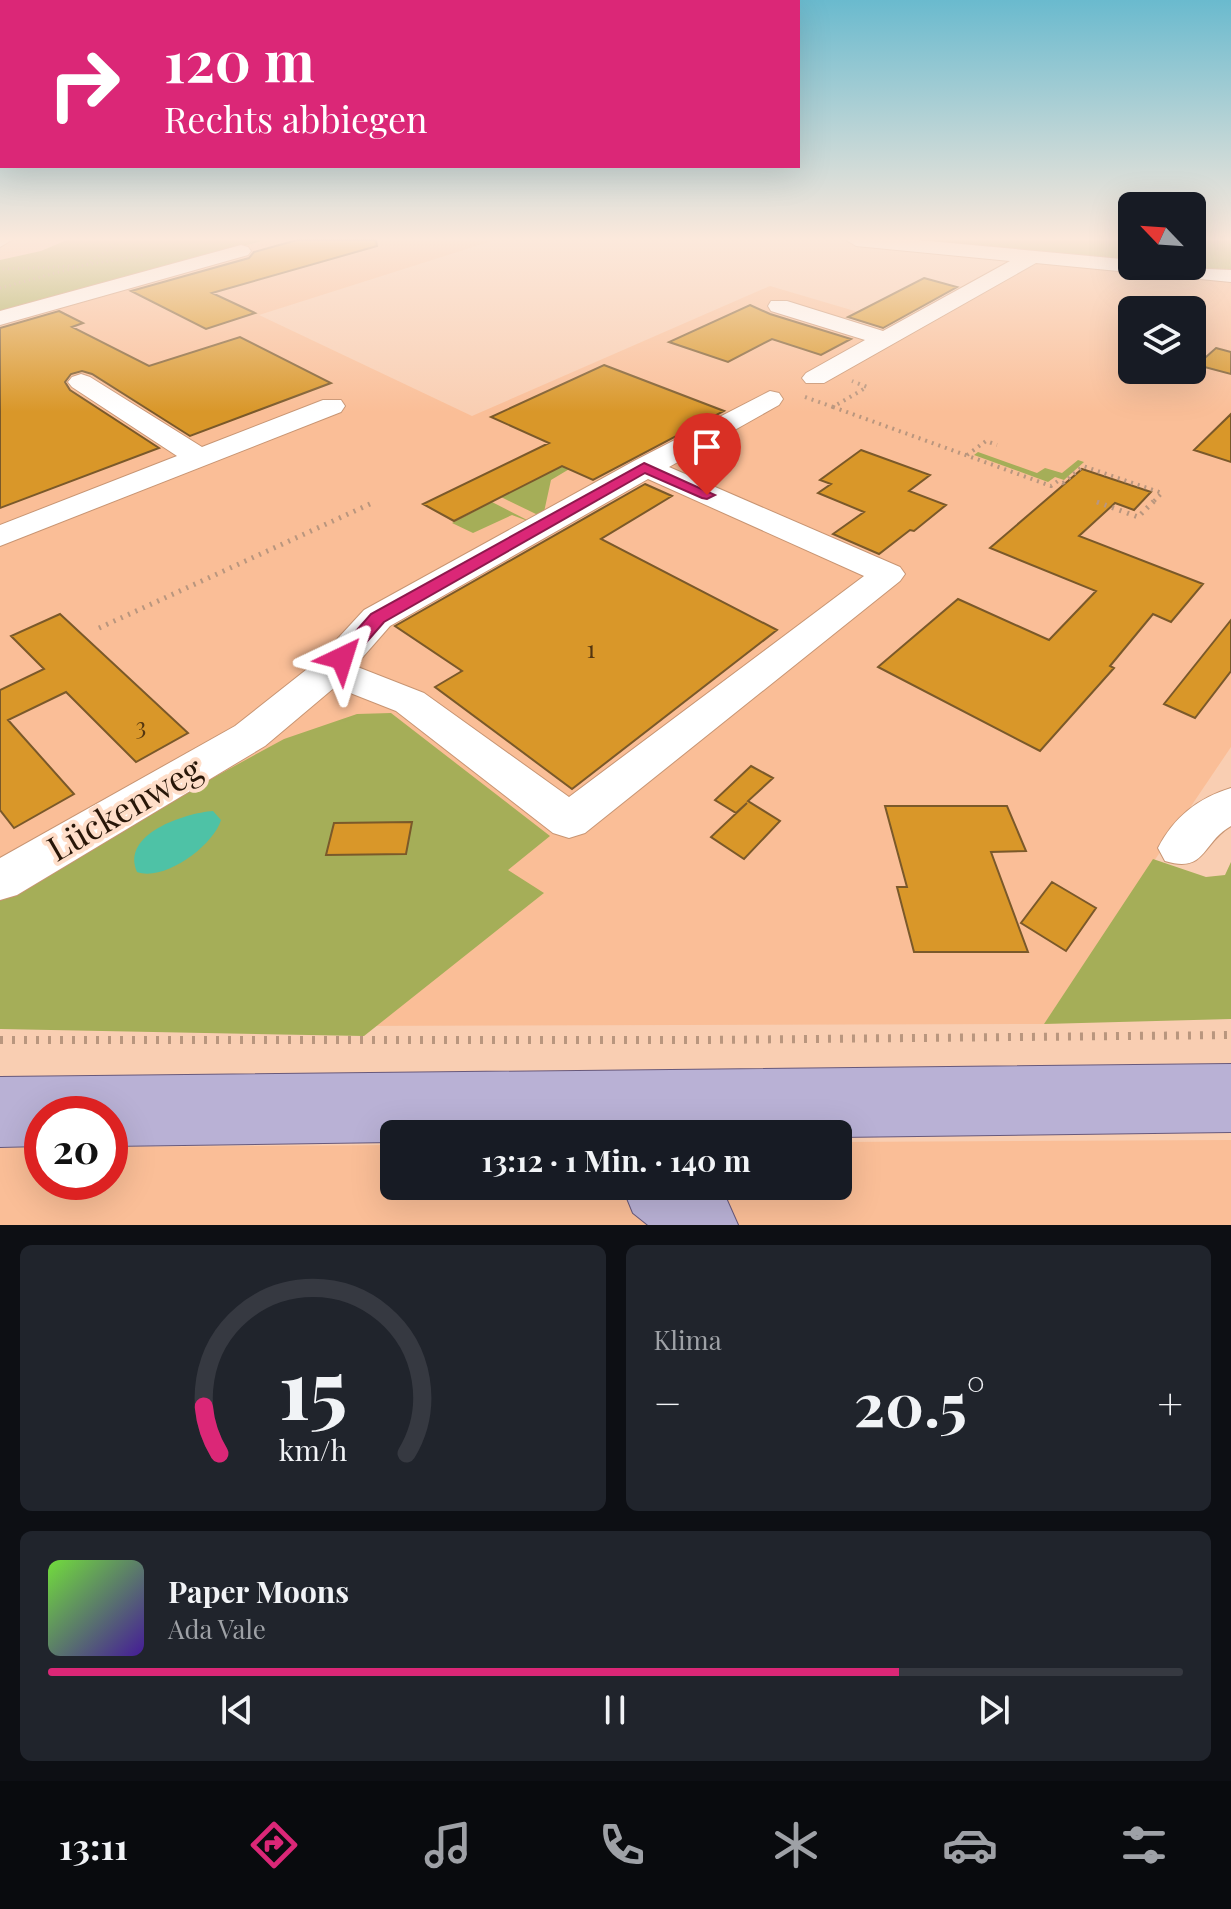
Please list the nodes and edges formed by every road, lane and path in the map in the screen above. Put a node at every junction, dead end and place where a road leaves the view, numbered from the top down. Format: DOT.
graph roads {
  1 [pos="75,297"];
  2 [pos="962,297"];
  3 [pos="779,306"];
  4 [pos="0,318"];
  5 [pos="888,340"];
  6 [pos="81,382"];
  7 [pos="332,406"];
  8 [pos="833,407"];
  9 [pos="997,445"];
  10 [pos="966,455"];
  11 [pos="199,458"];
  12 [pos="644,467"];
  13 [pos="1097,502"];
  14 [pos="370,504"];
  15 [pos="1127,513"];
  16 [pos="1121,518"];
  17 [pos="0,536"];
  18 [pos="99,628"];
  19 [pos="330,671"];
  20 [pos="1231,805"];
  21 [pos="1181,848"];
  22 [pos="0,881"];
  23 [pos="1231,1035"];
  24 [pos="0,1040"];
  25 [pos="1231,1098"];
  26 [pos="472,1105"];
  27 [pos="0,1112"];
  28 [pos="707,1118"];
  29 [pos="514,1120"];
  30 [pos="674,1200"];
  31 [pos="712,1200"];
  32 [pos="699,1225"];
  33 [pos="714,1225"];
  1 -- 4 [label="street"];
  2 -- 5 [label="street, Lückenweg"];
  3 -- 5 [label="street"];
  5 -- 12 [label="street, Lückenweg"];
  6 -- 11 [label="street"];
  7 -- 11 [label="street"];
  8 -- 10 [label="path"];
  9 -- 10 [label="path"];
  10 -- 15 [label="path"];
  11 -- 17 [label="street"];
  12 -- 19 [label="street, Lückenweg"];
  12 -- 19 [label="street"];
  13 -- 15 [label="path"];
  14 -- 18 [label="path"];
  15 -- 16 [label="path"];
  19 -- 22 [label="street, Lückenweg"];
  20 -- 21 [label="street"];
  23 -- 24 [label="path"];
  25 -- 28 [label="main road"];
  26 -- 27 [label="main road"];
  26 -- 28 [label="main road"];
  26 -- 29 [label="main road"];
  30 -- 32 [label="main road"];
  31 -- 33 [label="street"];
}
